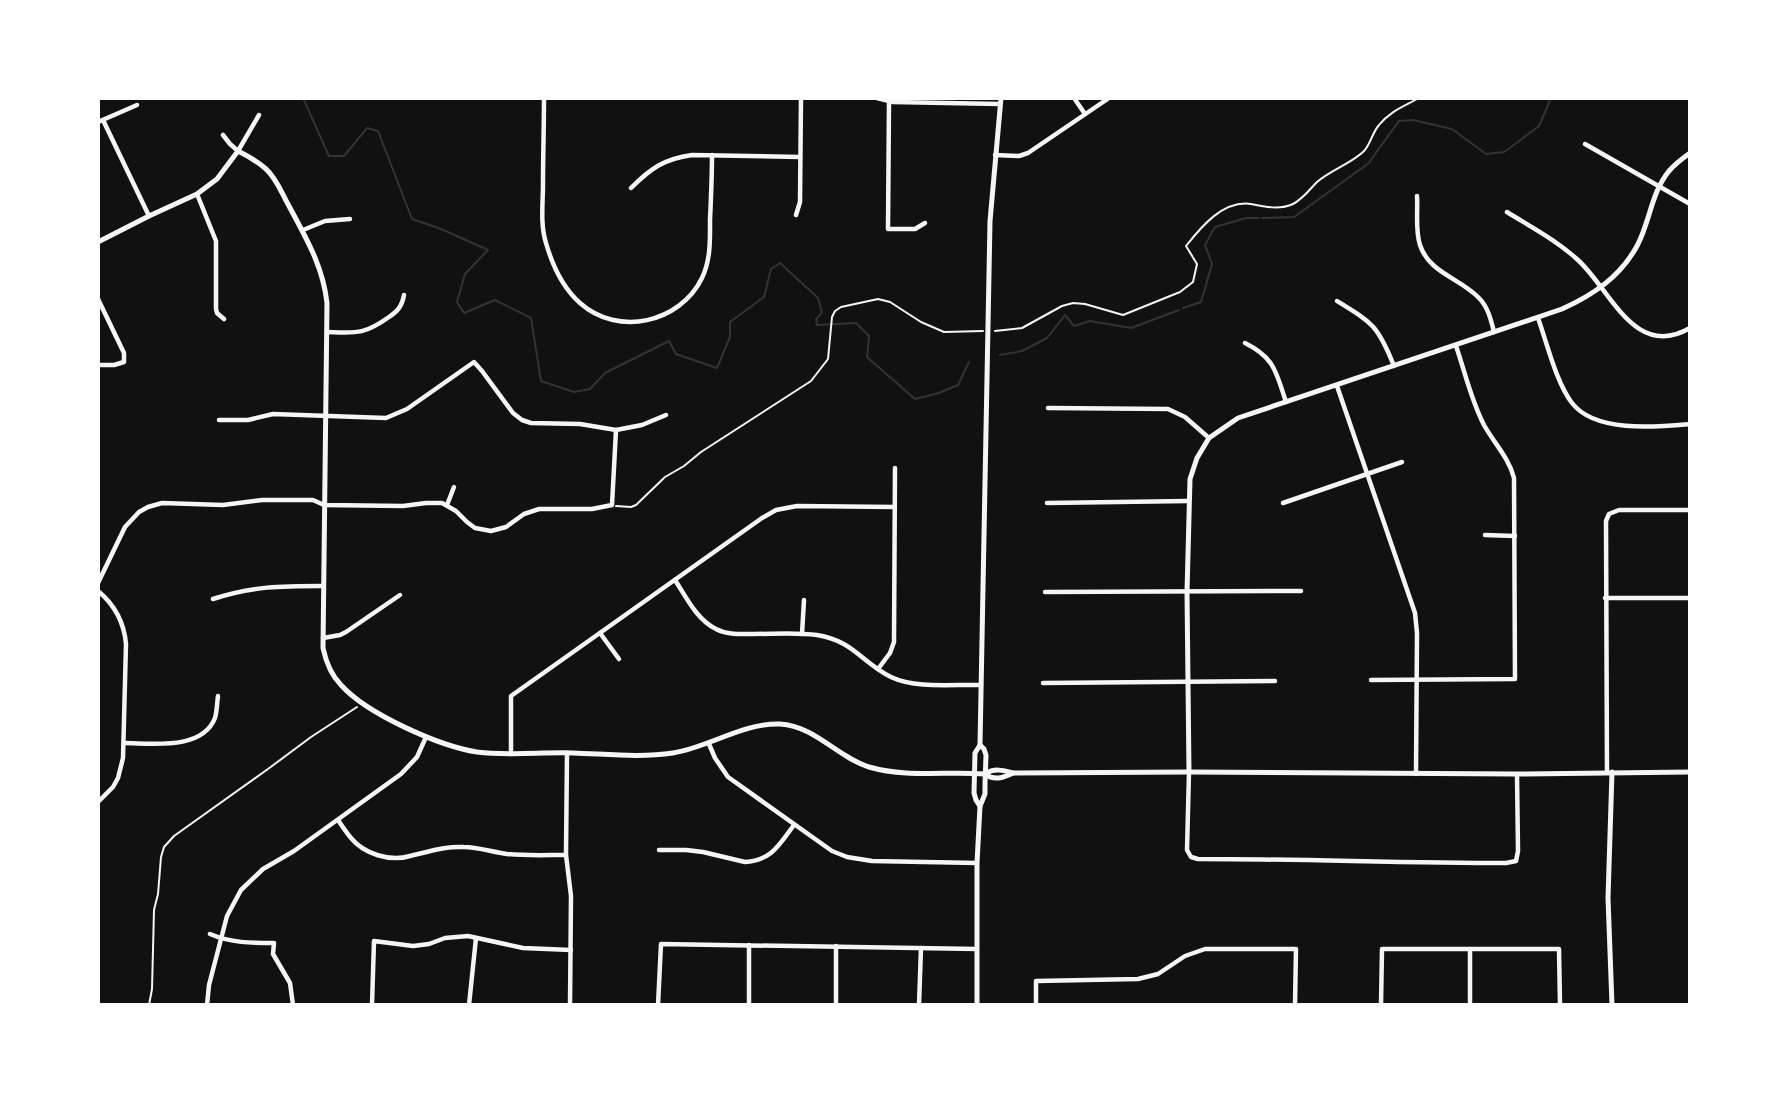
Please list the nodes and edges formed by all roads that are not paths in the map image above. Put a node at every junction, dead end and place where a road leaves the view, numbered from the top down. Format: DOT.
graph roads {
  1 [pos="544,98"];
  2 [pos="801,98"];
  3 [pos="877,98"];
  4 [pos="1074,98"];
  5 [pos="1109,98"];
  6 [pos="936,100"];
  7 [pos="1000,101"];
  8 [pos="889,102"];
  9 [pos="136,105"];
  10 [pos="1085,114"];
  11 [pos="259,115"];
  12 [pos="101,121"];
  13 [pos="223,135"];
  14 [pos="1585,144"];
  15 [pos="238,150"];
  16 [pos="1690,153"];
  17 [pos="712,155"];
  18 [pos="995,155"];
  19 [pos="800,156"];
  20 [pos="1660,186"];
  21 [pos="631,188"];
  22 [pos="197,194"];
  23 [pos="1417,196"];
  24 [pos="1690,204"];
  25 [pos="1507,212"];
  26 [pos="796,215"];
  27 [pos="149,216"];
  28 [pos="350,219"];
  29 [pos="925,223"];
  30 [pos="303,230"];
  31 [pos="98,242"];
  32 [pos="1601,288"];
  33 [pos="404,295"];
  34 [pos="98,299"];
  35 [pos="1337,301"];
  36 [pos="224,318"];
  37 [pos="1538,318"];
  38 [pos="1690,328"];
  39 [pos="327,332"];
  40 [pos="1494,332"];
  41 [pos="1245,343"];
  42 [pos="1456,346"];
  43 [pos="98,365"];
  44 [pos="1394,366"];
  45 [pos="1337,386"];
  46 [pos="1286,402"];
  47 [pos="1048,408"];
  48 [pos="666,415"];
  49 [pos="326,417"];
  50 [pos="219,420"];
  51 [pos="1690,424"];
  52 [pos="616,430"];
  53 [pos="1209,438"];
  54 [pos="1402,462"];
  55 [pos="895,468"];
  56 [pos="1367,475"];
  57 [pos="454,487"];
  58 [pos="1188,501"];
  59 [pos="1047,503"];
  60 [pos="1283,503"];
  61 [pos="324,505"];
  62 [pos="447,505"];
  63 [pos="895,507"];
  64 [pos="1690,510"];
  65 [pos="1485,535"];
  66 [pos="1515,536"];
  67 [pos="675,580"];
  68 [pos="98,583"];
  69 [pos="323,586"];
  70 [pos="98,591"];
  71 [pos="1301,591"];
  72 [pos="1045,592"];
  73 [pos="1187,592"];
  74 [pos="400,595"];
  75 [pos="1605,598"];
  76 [pos="1690,598"];
  77 [pos="213,599"];
  78 [pos="804,600"];
  79 [pos="600,632"];
  80 [pos="802,634"];
  81 [pos="322,638"];
  82 [pos="619,659"];
  83 [pos="878,669"];
  84 [pos="1371,680"];
  85 [pos="1416,680"];
  86 [pos="1275,681"];
  87 [pos="1043,682"];
  88 [pos="1188,682"];
  89 [pos="981,685"];
  90 [pos="218,696"];
  91 [pos="426,737"];
  92 [pos="124,743"];
  93 [pos="709,744"];
  94 [pos="980,745"];
  95 [pos="567,753"];
  96 [pos="511,754"];
  97 [pos="1189,772"];
  98 [pos="1609,772"];
  99 [pos="1690,772"];
  100 [pos="974,773"];
  101 [pos="985,774"];
  102 [pos="1416,774"];
  103 [pos="1517,774"];
  104 [pos="98,802"];
  105 [pos="980,806"];
  106 [pos="338,820"];
  107 [pos="794,825"];
  108 [pos="659,850"];
  109 [pos="566,855"];
  110 [pos="977,863"];
  111 [pos="209,934"];
  112 [pos="476,938"];
  113 [pos="222,940"];
  114 [pos="749,945"];
  115 [pos="836,946"];
  116 [pos="921,948"];
  117 [pos="977,949"];
  118 [pos="1471,949"];
  119 [pos="571,950"];
  120 [pos="207,1005"];
  121 [pos="293,1005"];
  122 [pos="372,1005"];
  123 [pos="469,1005"];
  124 [pos="570,1005"];
  125 [pos="659,1005"];
  126 [pos="749,1005"];
  127 [pos="836,1005"];
  128 [pos="919,1005"];
  129 [pos="977,1005"];
  130 [pos="1036,1005"];
  131 [pos="1295,1005"];
  132 [pos="1381,1005"];
  133 [pos="1470,1005"];
  134 [pos="1560,1005"];
  135 [pos="1612,1005"];
  1 -- 17 [label="street"];
  2 -- 19 [label="street"];
  3 -- 8 [label="street"];
  4 -- 10 [label="street"];
  5 -- 10 [label="street"];
  6 -- 7 [label="street"];
  6 -- 8 [label="street"];
  7 -- 18 [label="street"];
  8 -- 29 [label="street"];
  9 -- 12 [label="street"];
  10 -- 18 [label="street"];
  11 -- 15 [label="street"];
  12 -- 27 [label="street"];
  13 -- 15 [label="street"];
  14 -- 20 [label="street"];
  15 -- 22 [label="street"];
  15 -- 30 [label="street"];
  16 -- 20 [label="street"];
  17 -- 19 [label="street"];
  17 -- 21 [label="street"];
  18 -- 89 [label="street"];
  19 -- 26 [label="street"];
  20 -- 24 [label="street"];
  20 -- 32 [label="street"];
  22 -- 27 [label="street"];
  22 -- 36 [label="street"];
  23 -- 40 [label="street"];
  25 -- 32 [label="street"];
  27 -- 31 [label="street"];
  28 -- 30 [label="street"];
  30 -- 39 [label="street"];
  32 -- 37 [label="street"];
  32 -- 38 [label="street"];
  33 -- 39 [label="street"];
  34 -- 43 [label="street"];
  35 -- 44 [label="street"];
  37 -- 40 [label="street"];
  37 -- 51 [label="street"];
  39 -- 49 [label="street"];
  40 -- 42 [label="street"];
  41 -- 46 [label="street"];
  42 -- 44 [label="street"];
  42 -- 66 [label="street"];
  44 -- 45 [label="street"];
  45 -- 46 [label="street"];
  45 -- 56 [label="street"];
  46 -- 53 [label="street"];
  47 -- 53 [label="street"];
  48 -- 52 [label="street"];
  49 -- 50 [label="street"];
  49 -- 52 [label="street"];
  49 -- 61 [label="street"];
  52 -- 62 [label="street"];
  53 -- 58 [label="street"];
  54 -- 56 [label="street"];
  55 -- 63 [label="street"];
  56 -- 60 [label="street"];
  56 -- 85 [label="street"];
  57 -- 62 [label="street"];
  58 -- 59 [label="street"];
  58 -- 73 [label="street"];
  61 -- 62 [label="street"];
  61 -- 68 [label="street"];
  61 -- 69 [label="street"];
  63 -- 67 [label="street"];
  63 -- 83 [label="street"];
  64 -- 75 [label="street"];
  65 -- 66 [label="street"];
  66 -- 85 [label="street"];
  67 -- 79 [label="street"];
  67 -- 80 [label="street"];
  69 -- 77 [label="street"];
  69 -- 81 [label="street"];
  70 -- 92 [label="street"];
  71 -- 73 [label="street"];
  72 -- 73 [label="street"];
  73 -- 88 [label="street"];
  74 -- 81 [label="street"];
  75 -- 76 [label="street"];
  75 -- 98 [label="street"];
  78 -- 80 [label="street"];
  79 -- 82 [label="street"];
  79 -- 96 [label="street"];
  80 -- 83 [label="street"];
  81 -- 91 [label="street"];
  83 -- 89 [label="street"];
  84 -- 85 [label="street"];
  85 -- 102 [label="street"];
  86 -- 88 [label="street"];
  87 -- 88 [label="street"];
  88 -- 97 [label="street"];
  89 -- 94 [label="street"];
  90 -- 92 [label="street"];
  91 -- 96 [label="street"];
  91 -- 106 [label="street"];
  92 -- 104 [label="street"];
  93 -- 95 [label="street"];
  93 -- 100 [label="street"];
  93 -- 107 [label="street"];
  94 -- 100 [label="street"];
  94 -- 101 [label="street"];
  95 -- 96 [label="street"];
  95 -- 109 [label="street"];
  97 -- 101 [label="street"];
  97 -- 102 [label="street"];
  97 -- 103 [label="street"];
  98 -- 99 [label="street"];
  98 -- 103 [label="street"];
  98 -- 135 [label="street"];
  100 -- 101 [label="street"];
  100 -- 105 [label="street"];
  101 -- 105 [label="street"];
  102 -- 103 [label="street"];
  105 -- 110 [label="street"];
  106 -- 109 [label="street"];
  106 -- 113 [label="street"];
  107 -- 108 [label="street"];
  107 -- 110 [label="street"];
  109 -- 119 [label="street"];
  110 -- 117 [label="street"];
  111 -- 113 [label="street"];
  112 -- 119 [label="street"];
  112 -- 122 [label="street"];
  112 -- 123 [label="street"];
  113 -- 120 [label="street"];
  113 -- 121 [label="street"];
  114 -- 115 [label="street"];
  114 -- 125 [label="street"];
  114 -- 126 [label="street"];
  115 -- 116 [label="street"];
  115 -- 127 [label="street"];
  116 -- 117 [label="street"];
  116 -- 128 [label="street"];
  117 -- 129 [label="street"];
  118 -- 132 [label="street"];
  118 -- 133 [label="street"];
  118 -- 134 [label="street"];
  119 -- 124 [label="street"];
  130 -- 131 [label="street"];
}
